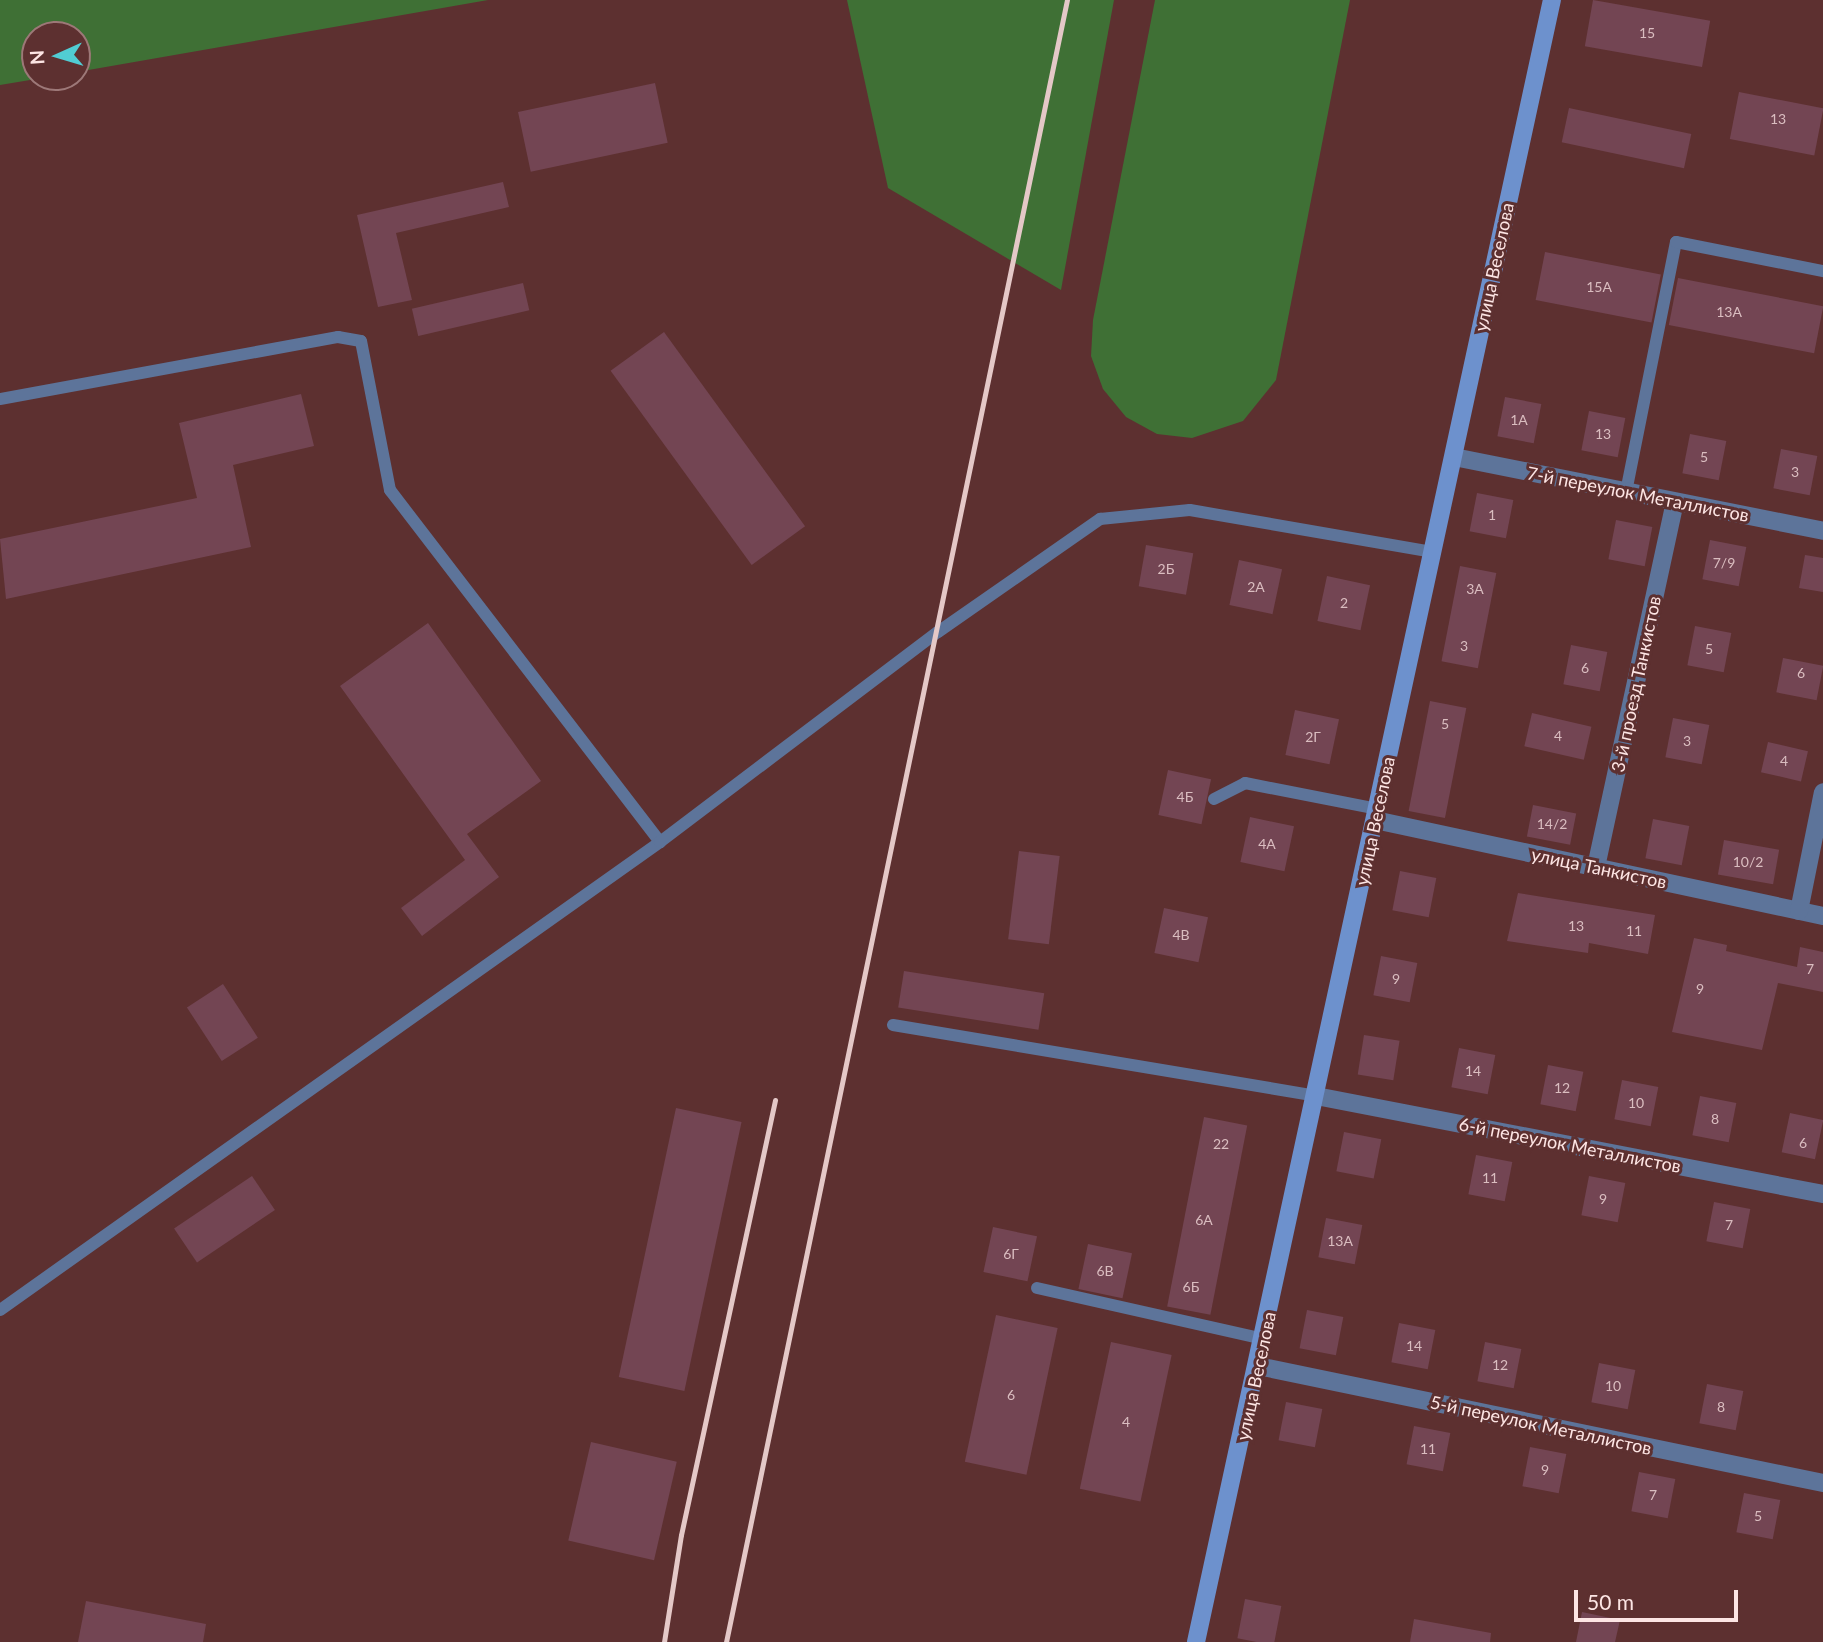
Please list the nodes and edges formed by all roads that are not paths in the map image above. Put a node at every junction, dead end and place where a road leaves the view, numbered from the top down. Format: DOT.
graph roads {
  1 [pos="1552,0"];
  2 [pos="1823,271"];
  3 [pos="0,399"];
  4 [pos="1454,457"];
  5 [pos="1626,492"];
  6 [pos="1675,502"];
  7 [pos="1823,531"];
  8 [pos="1433,552"];
  9 [pos="1823,792"];
  10 [pos="1214,799"];
  11 [pos="1377,815"];
  12 [pos="660,842"];
  13 [pos="1596,867"];
  14 [pos="1798,911"];
  15 [pos="1823,916"];
  16 [pos="893,1024"];
  17 [pos="1316,1096"];
  18 [pos="1823,1194"];
  19 [pos="1037,1289"];
  20 [pos="0,1310"];
  21 [pos="1264,1339"];
  22 [pos="1258,1366"];
  23 [pos="1823,1483"];
  24 [pos="1196,1642"];
  1 -- 4 [label="street, улица Веселова"];
  2 -- 5 [label="lane"];
  3 -- 12 [label="lane"];
  4 -- 5 [label="street, 7-й переулок Металлистов"];
  4 -- 8 [label="street, улица Веселова"];
  5 -- 6 [label="street, 7-й переулок Металлистов"];
  6 -- 7 [label="street, 7-й переулок Металлистов"];
  6 -- 13 [label="street, 3-й проезд Танкистов"];
  8 -- 11 [label="street, улица Веселова"];
  8 -- 12 [label="lane"];
  9 -- 14 [label="street"];
  10 -- 11 [label="lane"];
  11 -- 13 [label="street, улица Танкистов"];
  11 -- 17 [label="street, улица Веселова"];
  12 -- 20 [label="lane"];
  13 -- 14 [label="street, улица Танкистов"];
  14 -- 15 [label="street, улица Танкистов"];
  16 -- 17 [label="lane"];
  17 -- 18 [label="street, 6-й переулок Металлистов"];
  17 -- 21 [label="street, улица Веселова"];
  19 -- 21 [label="lane"];
  21 -- 22 [label="street, улица Веселова"];
  22 -- 23 [label="street, 5-й переулок Металлистов"];
  22 -- 24 [label="street, улица Веселова"];
}
